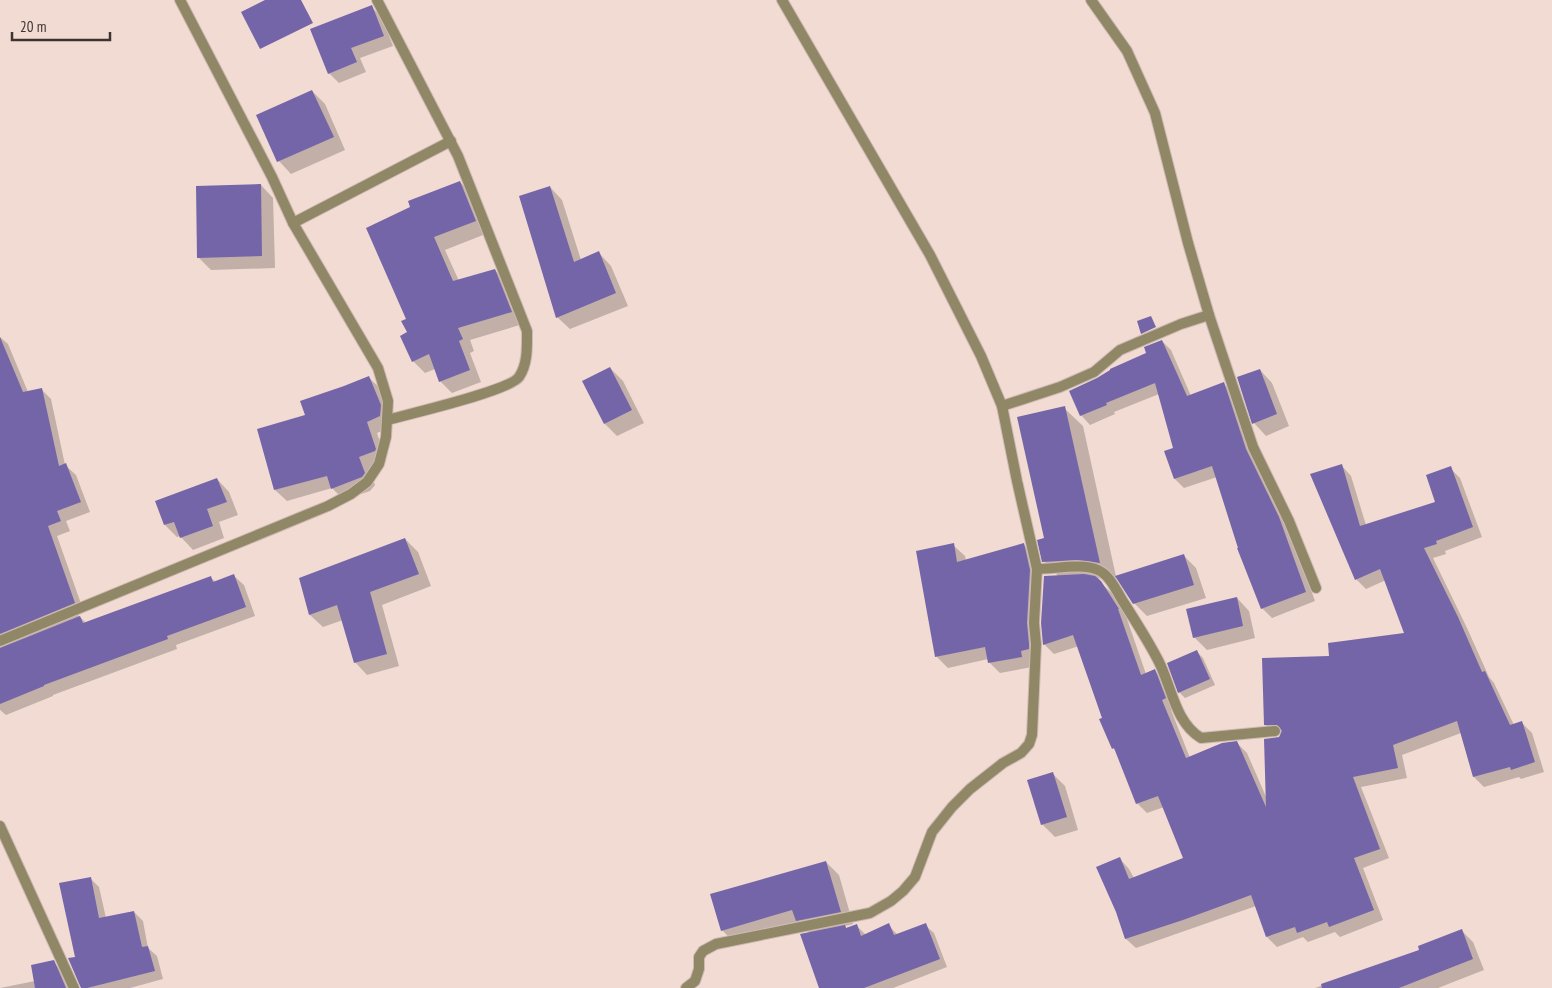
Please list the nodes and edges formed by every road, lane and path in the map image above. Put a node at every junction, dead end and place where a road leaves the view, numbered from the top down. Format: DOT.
graph roads {
  1 [pos="180,0"];
  2 [pos="377,0"];
  3 [pos="782,0"];
  4 [pos="1091,0"];
  5 [pos="451,141"];
  6 [pos="293,223"];
  7 [pos="1209,315"];
  8 [pos="1002,406"];
  9 [pos="387,420"];
  10 [pos="1037,569"];
  11 [pos="1316,588"];
  12 [pos="0,641"];
  13 [pos="1275,732"];
  14 [pos="0,826"];
  15 [pos="74,988"];
  16 [pos="686,988"];
  1 -- 6 [label="street"];
  2 -- 5 [label="street"];
  3 -- 8 [label="street"];
  4 -- 7 [label="street"];
  5 -- 6 [label="street"];
  5 -- 9 [label="street"];
  6 -- 9 [label="street"];
  7 -- 8 [label="street"];
  7 -- 11 [label="street"];
  8 -- 10 [label="street"];
  9 -- 12 [label="street"];
  10 -- 13 [label="street"];
  10 -- 16 [label="street"];
  14 -- 15 [label="street"];
}
